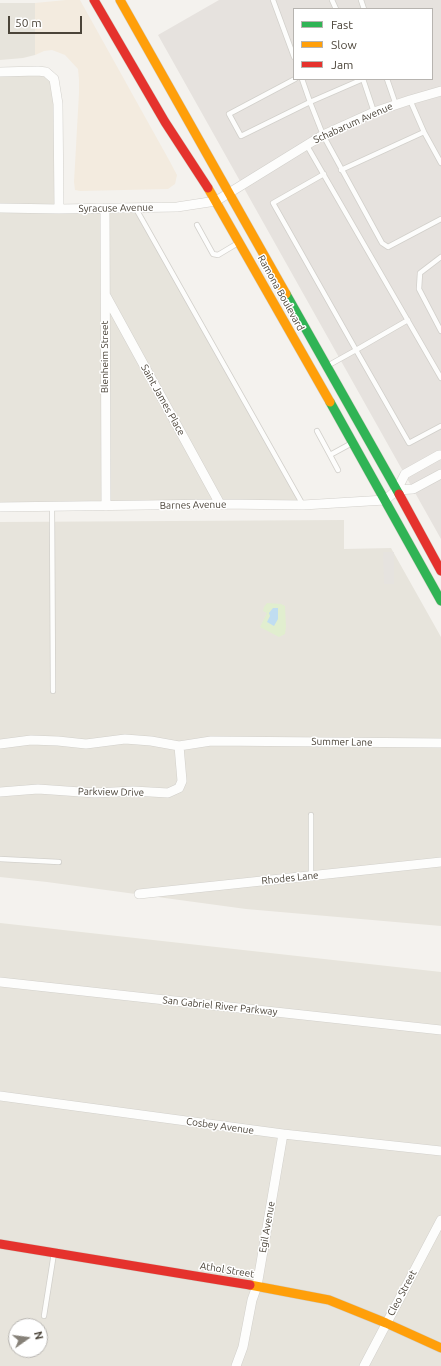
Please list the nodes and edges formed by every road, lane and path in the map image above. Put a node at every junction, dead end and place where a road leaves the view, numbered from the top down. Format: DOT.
graph roads {
  1 [pos="94,0"];
  2 [pos="120,0"];
  3 [pos="273,0"];
  4 [pos="293,54"];
  5 [pos="0,72"];
  6 [pos="293,80"];
  7 [pos="302,80"];
  8 [pos="361,80"];
  9 [pos="363,80"];
  10 [pos="387,80"];
  11 [pos="441,91"];
  12 [pos="410,100"];
  13 [pos="310,102"];
  14 [pos="396,104"];
  15 [pos="374,112"];
  16 [pos="424,132"];
  17 [pos="322,135"];
  18 [pos="306,144"];
  19 [pos="441,163"];
  20 [pos="341,170"];
  21 [pos="324,174"];
  22 [pos="229,192"];
  23 [pos="216,201"];
  24 [pos="135,207"];
  25 [pos="0,208"];
  26 [pos="105,208"];
  27 [pos="59,209"];
  28 [pos="441,219"];
  29 [pos="197,225"];
  30 [pos="240,242"];
  31 [pos="441,257"];
  32 [pos="105,295"];
  33 [pos="408,320"];
  34 [pos="441,331"];
  35 [pos="356,350"];
  36 [pos="327,366"];
  37 [pos="441,378"];
  38 [pos="441,426"];
  39 [pos="317,431"];
  40 [pos="353,442"];
  41 [pos="330,455"];
  42 [pos="441,455"];
  43 [pos="338,470"];
  44 [pos="441,474"];
  45 [pos="397,490"];
  46 [pos="386,500"];
  47 [pos="220,504"];
  48 [pos="106,506"];
  49 [pos="303,506"];
  50 [pos="0,507"];
  51 [pos="52,507"];
  52 [pos="441,571"];
  53 [pos="441,601"];
  54 [pos="53,691"];
  55 [pos="441,743"];
  56 [pos="0,744"];
  57 [pos="179,746"];
  58 [pos="0,792"];
  59 [pos="311,815"];
  60 [pos="0,859"];
  61 [pos="59,862"];
  62 [pos="441,862"];
  63 [pos="311,876"];
  64 [pos="139,894"];
  65 [pos="0,982"];
  66 [pos="441,1030"];
  67 [pos="0,1096"];
  68 [pos="283,1134"];
  69 [pos="441,1151"];
  70 [pos="441,1220"];
  71 [pos="0,1244"];
  72 [pos="54,1253"];
  73 [pos="257,1286"];
  74 [pos="44,1316"];
  75 [pos="386,1323"];
  76 [pos="441,1348"];
  77 [pos="236,1366"];
  78 [pos="364,1366"];
  1 -- 23 [label="main road, Ramona Boulevard"];
  2 -- 22 [label="main road, Ramona Boulevard"];
  3 -- 4 [label="lane"];
  5 -- 27 [label="street"];
  6 -- 13 [label="lane"];
  7 -- 13 [label="lane"];
  8 -- 13 [label="lane"];
  9 -- 15 [label="lane"];
  10 -- 14 [label="lane"];
  11 -- 12 [label="street, Schabarum Avenue"];
  12 -- 14 [label="street, Schabarum Avenue"];
  12 -- 16 [label="lane"];
  13 -- 17 [label="lane"];
  14 -- 15 [label="street, Schabarum Avenue"];
  15 -- 17 [label="street, Schabarum Avenue"];
  16 -- 19 [label="lane"];
  16 -- 20 [label="lane"];
  17 -- 18 [label="street, Schabarum Avenue"];
  17 -- 20 [label="lane"];
  18 -- 21 [label="lane"];
  18 -- 22 [label="street, Schabarum Avenue"];
  20 -- 28 [label="lane"];
  21 -- 33 [label="lane"];
  21 -- 35 [label="lane"];
  22 -- 23 [label="street, Syracuse Avenue"];
  22 -- 36 [label="main road, Ramona Boulevard"];
  23 -- 24 [label="street, Syracuse Avenue"];
  23 -- 30 [label="main road, Ramona Boulevard"];
  24 -- 26 [label="street, Syracuse Avenue"];
  24 -- 49 [label="lane"];
  25 -- 27 [label="street, Syracuse Avenue"];
  26 -- 27 [label="street, Syracuse Avenue"];
  26 -- 32 [label="street, Blenheim Street"];
  29 -- 30 [label="lane"];
  30 -- 40 [label="main road, Ramona Boulevard"];
  31 -- 34 [label="lane"];
  32 -- 47 [label="street, Saint James Place"];
  32 -- 48 [label="street, Blenheim Street"];
  33 -- 35 [label="lane"];
  33 -- 37 [label="lane"];
  35 -- 36 [label="lane"];
  35 -- 38 [label="lane"];
  36 -- 45 [label="main road, Ramona Boulevard"];
  39 -- 41 [label="lane"];
  40 -- 41 [label="lane"];
  40 -- 46 [label="main road, Ramona Boulevard"];
  41 -- 43 [label="lane"];
  42 -- 45 [label="street"];
  44 -- 45 [label="street"];
  45 -- 46 [label="street"];
  45 -- 52 [label="main road, Ramona Boulevard"];
  46 -- 49 [label="street, Barnes Avenue"];
  46 -- 53 [label="main road, Ramona Boulevard"];
  47 -- 48 [label="street, Barnes Avenue"];
  47 -- 49 [label="street, Barnes Avenue"];
  48 -- 51 [label="street, Barnes Avenue"];
  50 -- 51 [label="street, Barnes Avenue"];
  51 -- 54 [label="lane"];
  55 -- 57 [label="street, Summer Lane"];
  56 -- 57 [label="street"];
  57 -- 58 [label="street, Parkview Drive"];
  59 -- 63 [label="lane"];
  60 -- 61 [label="lane"];
  62 -- 63 [label="street, Rhodes Lane"];
  63 -- 64 [label="street, Rhodes Lane"];
  65 -- 66 [label="street, San Gabriel River Parkway"];
  67 -- 68 [label="street, Cosbey Avenue"];
  68 -- 69 [label="street, Cosbey Avenue"];
  68 -- 73 [label="street, Egil Avenue"];
  70 -- 75 [label="street, Cleo Street"];
  71 -- 72 [label="main road, Athol Street"];
  72 -- 73 [label="main road, Athol Street"];
  72 -- 74 [label="lane"];
  73 -- 75 [label="main road, Athol Street"];
  73 -- 77 [label="street, Egil Avenue"];
  75 -- 76 [label="main road, Athol Street"];
  75 -- 78 [label="street, Cleo Street"];
}
